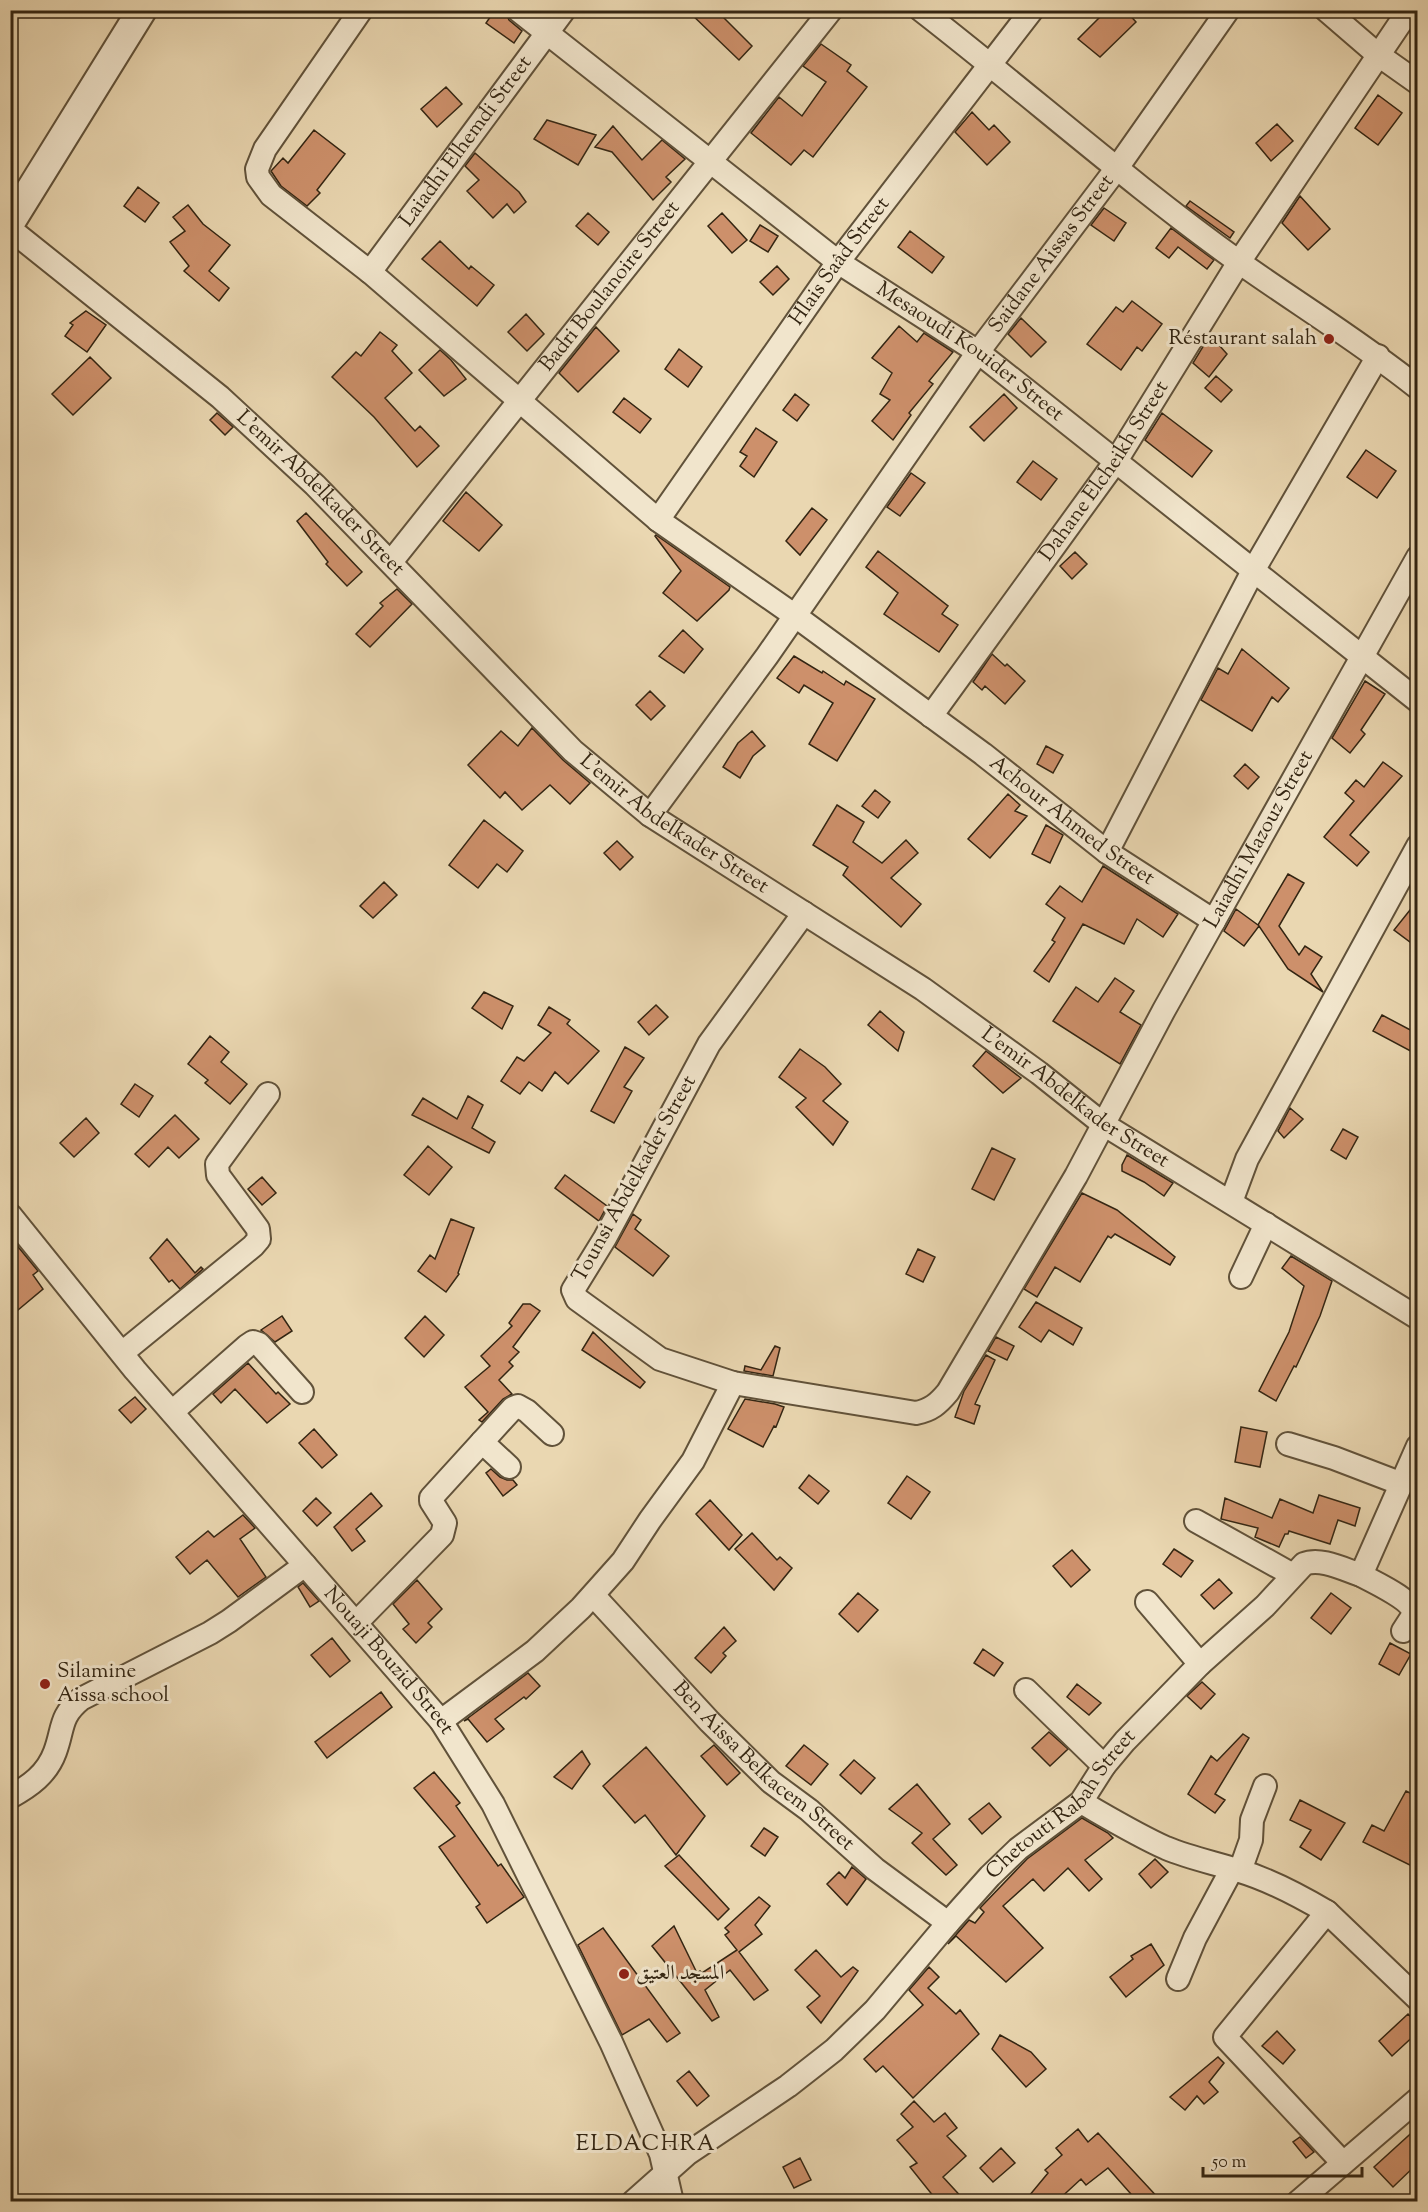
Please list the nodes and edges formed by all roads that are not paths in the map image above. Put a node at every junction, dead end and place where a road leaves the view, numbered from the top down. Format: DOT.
graph roads {
  1 [pos="142,10"];
  2 [pos="361,10"];
  3 [pos="518,10"];
  4 [pos="564,10"];
  5 [pos="831,10"];
  6 [pos="921,10"];
  7 [pos="1032,10"];
  8 [pos="1228,10"];
  9 [pos="1326,10"];
  10 [pos="1409,10"];
  11 [pos="548,33"];
  12 [pos="1377,54"];
  13 [pos="990,64"];
  14 [pos="1418,83"];
  15 [pos="712,162"];
  16 [pos="1117,168"];
  17 [pos="10,223"];
  18 [pos="10,229"];
  19 [pos="838,262"];
  20 [pos="1239,262"];
  21 [pos="370,272"];
  22 [pos="978,352"];
  23 [pos="1378,356"];
  24 [pos="1418,388"];
  25 [pos="519,400"];
  26 [pos="1116,461"];
  27 [pos="658,520"];
  28 [pos="1418,557"];
  29 [pos="391,562"];
  30 [pos="1254,569"];
  31 [pos="794,615"];
  32 [pos="1363,657"];
  33 [pos="1418,701"];
  34 [pos="931,716"];
  35 [pos="651,815"];
  36 [pos="1418,846"];
  37 [pos="1107,852"];
  38 [pos="804,913"];
  39 [pos="1214,921"];
  40 [pos="268,1094"];
  41 [pos="1103,1124"];
  42 [pos="1231,1202"];
  43 [pos="10,1215"];
  44 [pos="1266,1224"];
  45 [pos="1241,1277"];
  46 [pos="1418,1318"];
  47 [pos="122,1353"];
  48 [pos="733,1383"];
  49 [pos="302,1392"];
  50 [pos="172,1412"];
  51 [pos="552,1434"];
  52 [pos="482,1442"];
  53 [pos="1288,1444"];
  54 [pos="1418,1446"];
  55 [pos="509,1467"];
  56 [pos="1402,1484"];
  57 [pos="1196,1521"];
  58 [pos="305,1565"];
  59 [pos="1293,1575"];
  60 [pos="1361,1575"];
  61 [pos="593,1595"];
  62 [pos="1147,1602"];
  63 [pos="356,1623"];
  64 [pos="1403,1631"];
  65 [pos="1200,1664"];
  66 [pos="1026,1690"];
  67 [pos="441,1721"];
  68 [pos="1104,1766"];
  69 [pos="1265,1786"];
  70 [pos="10,1797"];
  71 [pos="1081,1803"];
  72 [pos="1236,1870"];
  73 [pos="1327,1912"];
  74 [pos="948,1923"];
  75 [pos="1178,1979"];
  76 [pos="1418,1999"];
  77 [pos="1418,2099"];
  78 [pos="1343,2163"];
  79 [pos="666,2172"];
  80 [pos="633,2202"];
  81 [pos="672,2202"];
  82 [pos="1298,2202"];
  1 -- 17 [label="street"];
  2 -- 21 [label="street, Achour Ahmed Street"];
  3 -- 11 [label="street, Mesaoudi Kouider Street"];
  4 -- 11 [label="street, Laiadhi Elhemdi Street"];
  5 -- 15 [label="street, Badri Boulanoire Street"];
  6 -- 13 [label="street"];
  7 -- 13 [label="street, Hlais Saâd Street"];
  8 -- 16 [label="street, Saidane Aissas Street"];
  9 -- 12 [label="street"];
  10 -- 12 [label="street, Dahane Elcheikh Street"];
  11 -- 15 [label="street, Mesaoudi Kouider Street"];
  11 -- 21 [label="street, Laiadhi Elhemdi Street"];
  12 -- 14 [label="street"];
  12 -- 20 [label="street, Dahane Elcheikh Street"];
  13 -- 16 [label="street"];
  13 -- 19 [label="street, Hlais Saâd Street"];
  15 -- 19 [label="street, Mesaoudi Kouider Street"];
  15 -- 25 [label="street, Badri Boulanoire Street"];
  16 -- 20 [label="street"];
  16 -- 22 [label="street, Saidane Aissas Street"];
  18 -- 29 [label="street, L'emir Abdelkader Street"];
  19 -- 22 [label="street, Mesaoudi Kouider Street"];
  19 -- 27 [label="street, Hlais Saâd Street"];
  20 -- 23 [label="street"];
  20 -- 26 [label="street, Dahane Elcheikh Street"];
  21 -- 25 [label="street, Achour Ahmed Street"];
  22 -- 26 [label="street, Mesaoudi Kouider Street"];
  22 -- 31 [label="street, Saidane Aissas Street"];
  23 -- 24 [label="street"];
  23 -- 30 [label="street"];
  25 -- 27 [label="street, Achour Ahmed Street"];
  25 -- 29 [label="street, Badri Boulanoire Street"];
  26 -- 30 [label="street, Mesaoudi Kouider Street"];
  26 -- 34 [label="street, Dahane Elcheikh Street"];
  27 -- 31 [label="street, Achour Ahmed Street"];
  28 -- 32 [label="street, Laiadhi Mazouz Street"];
  29 -- 35 [label="street, L'emir Abdelkader Street"];
  30 -- 32 [label="street, Mesaoudi Kouider Street"];
  30 -- 37 [label="street"];
  31 -- 34 [label="street, Achour Ahmed Street"];
  31 -- 35 [label="street, Saidane Aissas Street"];
  32 -- 33 [label="street, Mesaoudi Kouider Street"];
  32 -- 39 [label="street, Laiadhi Mazouz Street"];
  34 -- 37 [label="street, Achour Ahmed Street"];
  35 -- 38 [label="street, L'emir Abdelkader Street"];
  36 -- 42 [label="street"];
  37 -- 39 [label="street, Achour Ahmed Street"];
  38 -- 41 [label="street, L'emir Abdelkader Street"];
  38 -- 48 [label="street, Tounsi Abdelkader Street"];
  39 -- 41 [label="street, Laiadhi Mazouz Street"];
  40 -- 47 [label="street"];
  41 -- 42 [label="street, L'emir Abdelkader Street"];
  41 -- 48 [label="street, Laiadhi Mazouz Street"];
  42 -- 44 [label="street, L'emir Abdelkader Street"];
  43 -- 47 [label="street, Nouaji Bouzid Street"];
  44 -- 45 [label="street"];
  44 -- 46 [label="street, L'emir Abdelkader Street"];
  47 -- 50 [label="street, Nouaji Bouzid Street"];
  48 -- 61 [label="street"];
  49 -- 50 [label="street"];
  50 -- 58 [label="street, Nouaji Bouzid Street"];
  51 -- 52 [label="street"];
  52 -- 55 [label="street"];
  52 -- 63 [label="street"];
  53 -- 56 [label="street"];
  54 -- 56 [label="street"];
  56 -- 60 [label="street"];
  57 -- 59 [label="street"];
  58 -- 63 [label="street, Nouaji Bouzid Street"];
  58 -- 70 [label="street"];
  59 -- 60 [label="street, Chetouti Rabah Street"];
  59 -- 65 [label="street, Chetouti Rabah Street"];
  60 -- 64 [label="street, Chetouti Rabah Street"];
  61 -- 67 [label="street"];
  61 -- 74 [label="street, Ben Aissa Belkacem Street"];
  62 -- 65 [label="street"];
  63 -- 67 [label="street, Nouaji Bouzid Street"];
  65 -- 68 [label="street, Chetouti Rabah Street"];
  66 -- 68 [label="street"];
  67 -- 79 [label="street, Nouaji Bouzid Street"];
  68 -- 71 [label="street, Chetouti Rabah Street"];
  69 -- 72 [label="street"];
  71 -- 72 [label="street"];
  71 -- 74 [label="street, Chetouti Rabah Street"];
  72 -- 73 [label="street"];
  72 -- 75 [label="street"];
  73 -- 76 [label="street"];
  73 -- 78 [label="street"];
  74 -- 79 [label="street, Chetouti Rabah Street"];
  77 -- 78 [label="street"];
  78 -- 82 [label="street"];
  79 -- 80 [label="street, Chetouti Rabah Street"];
  79 -- 81 [label="street, Nouaji Bouzid Street"];
}
